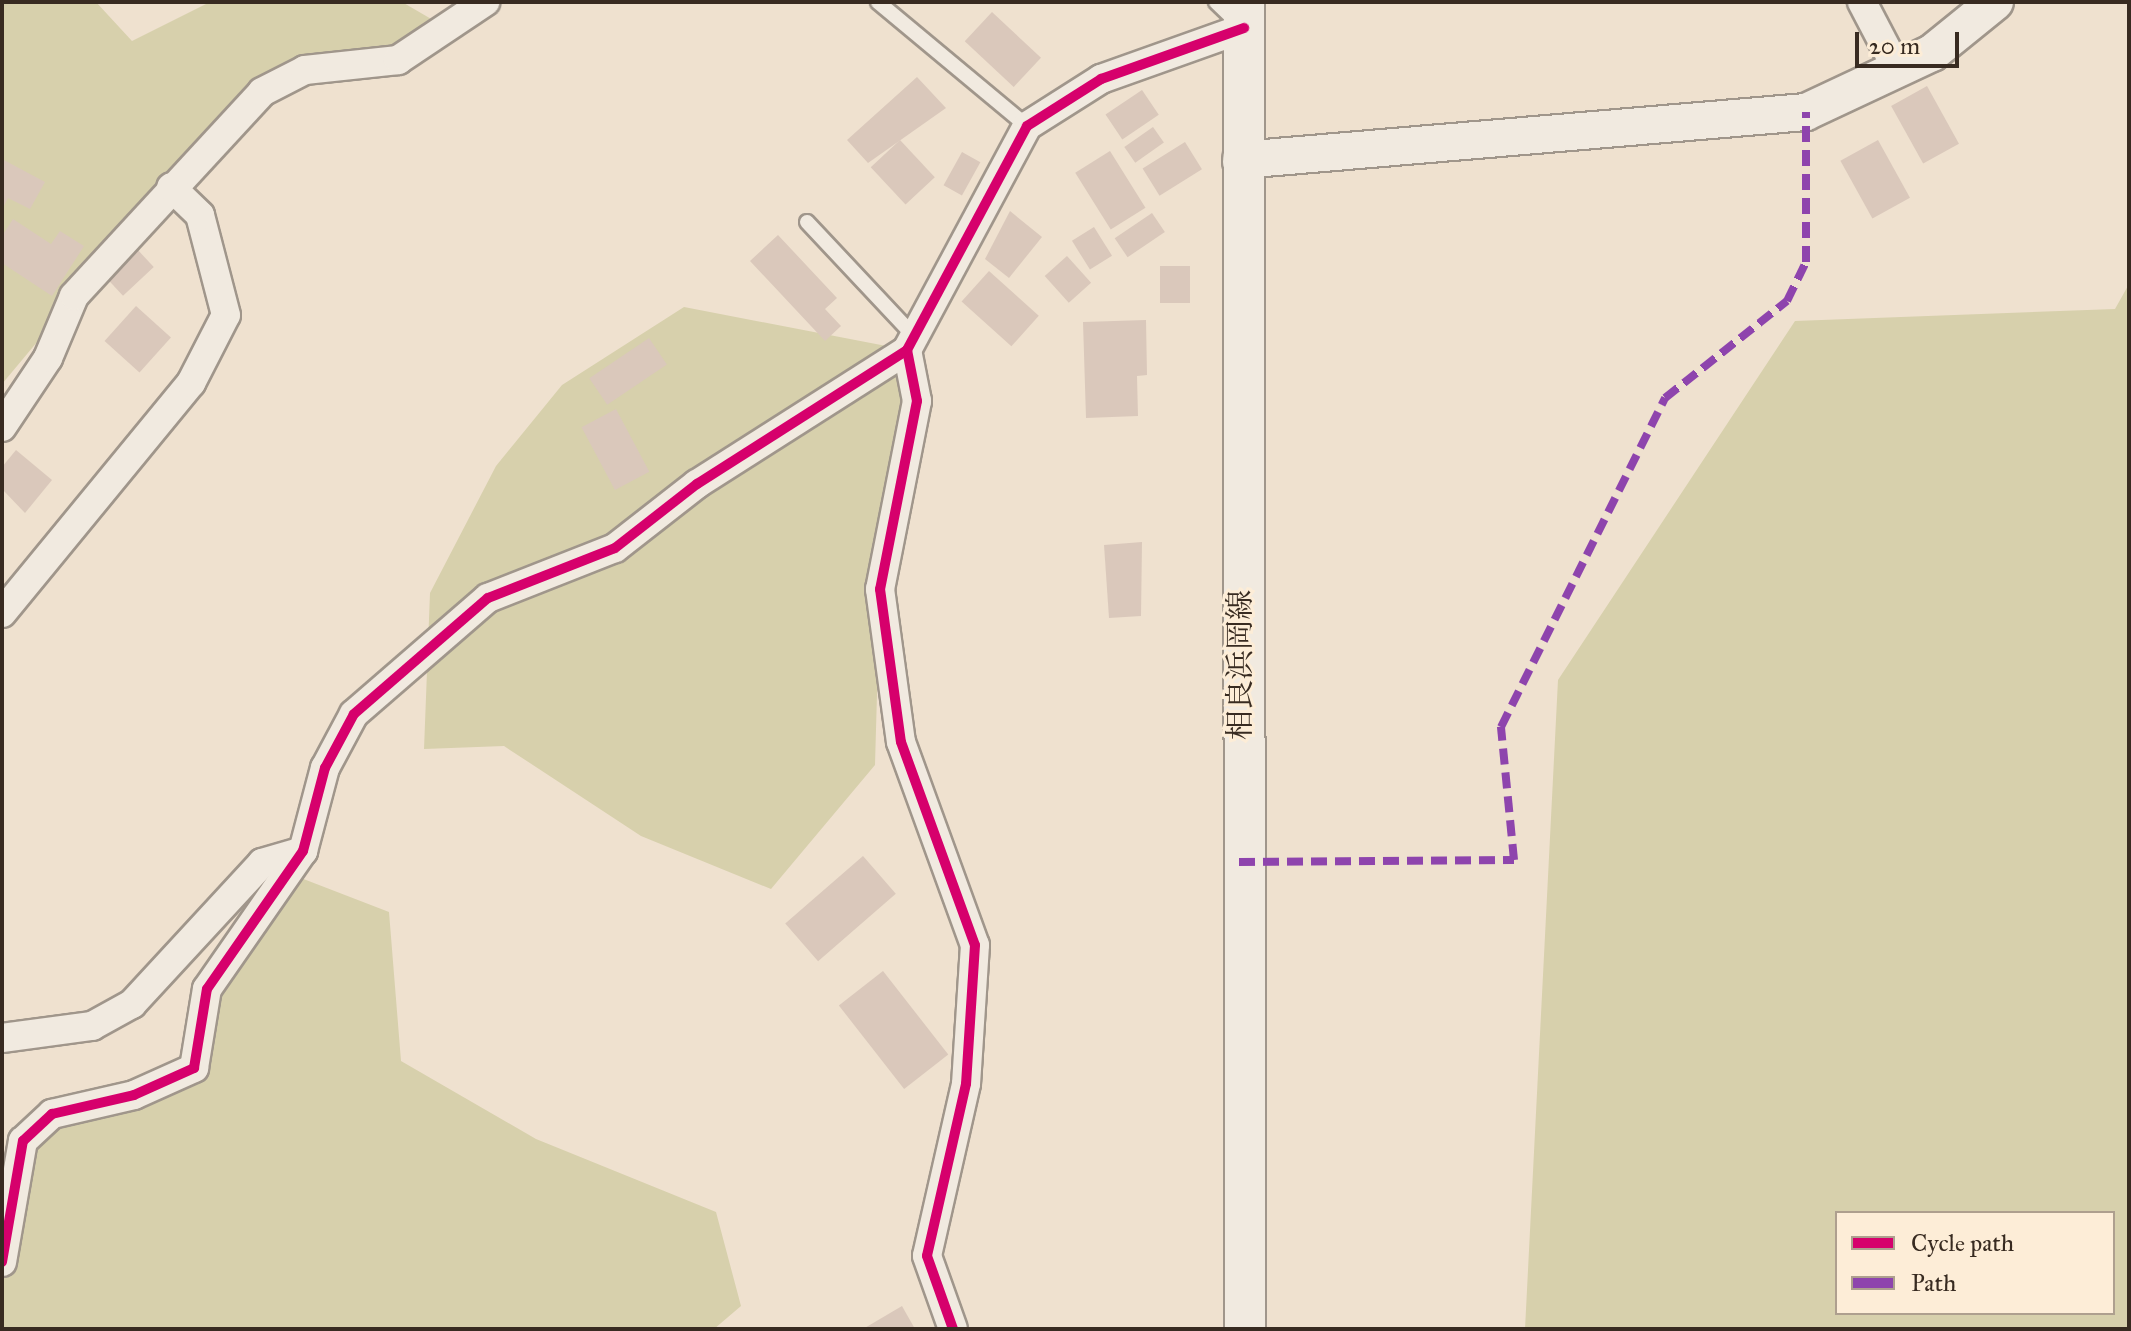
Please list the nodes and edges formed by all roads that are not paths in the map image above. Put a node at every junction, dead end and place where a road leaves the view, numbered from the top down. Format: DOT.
graph roads {
  1 [pos="485,2"];
  2 [pos="878,2"];
  3 [pos="1862,2"];
  4 [pos="1995,2"];
  5 [pos="1235,11"];
  6 [pos="1898,71"];
  7 [pos="1027,126"];
  8 [pos="1241,160"];
  9 [pos="171,187"];
  10 [pos="807,222"];
  11 [pos="911,343"];
  12 [pos="2,427"];
  13 [pos="2,613"];
  14 [pos="303,851"];
  15 [pos="2,1038"];
  16 [pos="2,1262"];
  17 [pos="953,1329"];
  18 [pos="1245,1329"];
  1 -- 9 [label="street"];
  2 -- 7 [label="lane"];
  3 -- 6 [label="street"];
  4 -- 6 [label="street"];
  5 -- 7 [label="street"];
  5 -- 8 [label="main road, 相良浜岡線"];
  6 -- 8 [label="street"];
  7 -- 11 [label="street"];
  8 -- 18 [label="main road, 相良浜岡線"];
  9 -- 12 [label="street"];
  9 -- 13 [label="street"];
  10 -- 11 [label="lane"];
  11 -- 14 [label="street"];
  11 -- 17 [label="street"];
  14 -- 15 [label="street"];
  14 -- 16 [label="street"];
}
